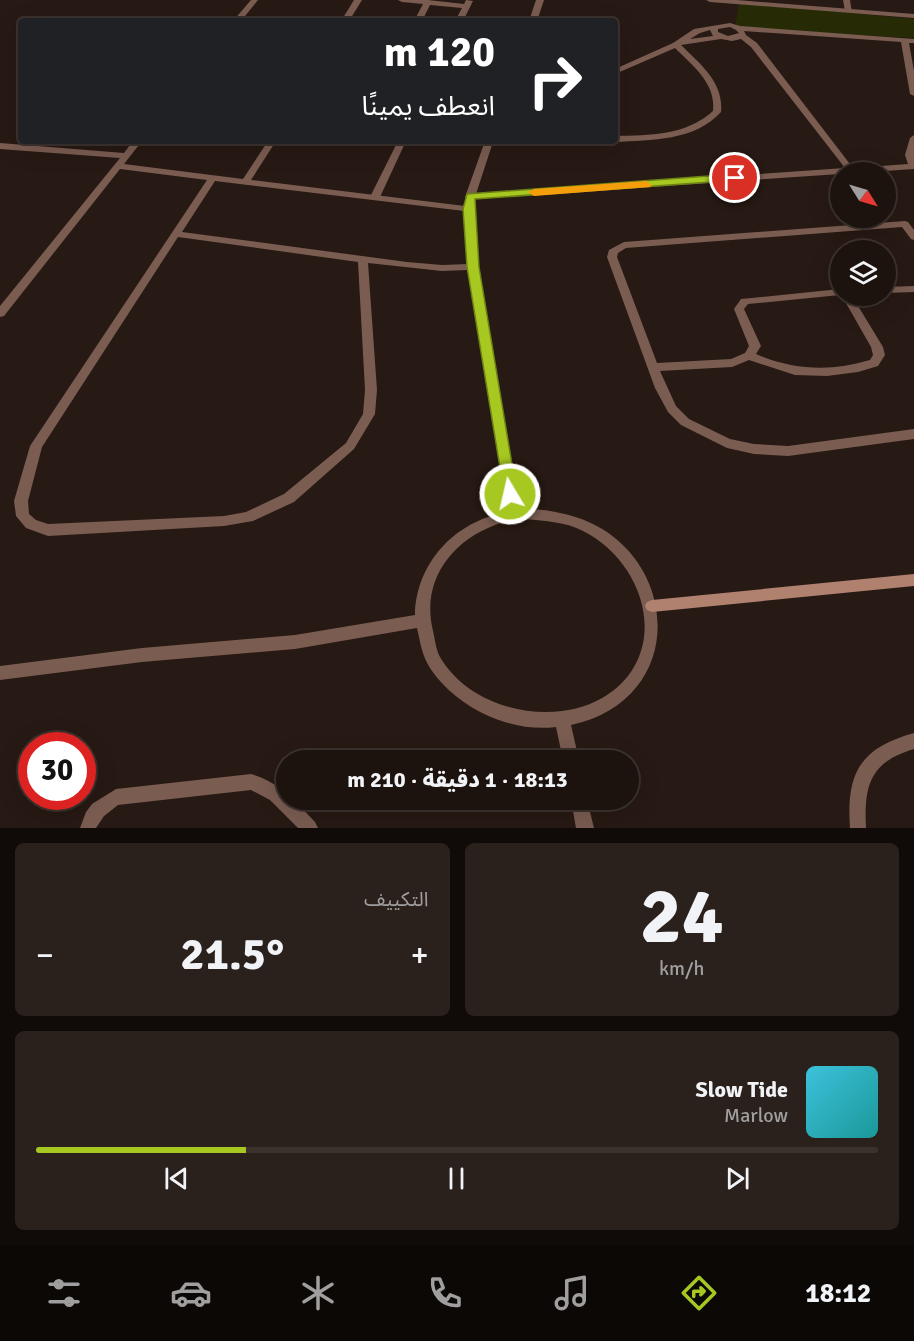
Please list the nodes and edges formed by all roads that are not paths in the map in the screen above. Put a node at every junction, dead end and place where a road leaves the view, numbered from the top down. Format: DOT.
graph roads {
  1 [pos="255,0"];
  2 [pos="358,0"];
  3 [pos="402,0"];
  4 [pos="540,0"];
  5 [pos="710,0"];
  6 [pos="847,0"];
  7 [pos="428,3"];
  8 [pos="468,3"];
  9 [pos="849,11"];
  10 [pos="725,14"];
  11 [pos="914,16"];
  12 [pos="240,18"];
  13 [pos="347,18"];
  14 [pos="420,18"];
  15 [pos="460,18"];
  16 [pos="534,18"];
  17 [pos="740,31"];
  18 [pos="720,37"];
  19 [pos="910,41"];
  20 [pos="677,44"];
  21 [pos="618,71"];
  22 [pos="914,94"];
  23 [pos="914,138"];
  24 [pos="618,139"];
  25 [pos="136,144"];
  26 [pos="270,144"];
  27 [pos="401,144"];
  28 [pos="488,144"];
  29 [pos="0,146"];
  30 [pos="126,156"];
  31 [pos="845,162"];
  32 [pos="914,165"];
  33 [pos="118,166"];
  34 [pos="896,166"];
  35 [pos="830,170"];
  36 [pos="213,177"];
  37 [pos="246,181"];
  38 [pos="375,197"];
  39 [pos="470,197"];
  40 [pos="469,209"];
  41 [pos="909,224"];
  42 [pos="175,234"];
  43 [pos="914,237"];
  44 [pos="363,260"];
  45 [pos="473,267"];
  46 [pos="914,289"];
  47 [pos="896,290"];
  48 [pos="830,293"];
  49 [pos="853,306"];
  50 [pos="0,313"];
  51 [pos="749,356"];
  52 [pos="654,367"];
  53 [pos="914,434"];
  54 [pos="514,517"];
  55 [pos="914,580"];
  56 [pos="652,606"];
  57 [pos="421,621"];
  58 [pos="0,673"];
  59 [pos="562,720"];
  60 [pos="914,741"];
  61 [pos="569,750"];
  62 [pos="581,810"];
  63 [pos="88,828"];
  64 [pos="309,828"];
  65 [pos="585,828"];
  66 [pos="858,828"];
  1 -- 12 [label="street"];
  2 -- 13 [label="street"];
  3 -- 7 [label="street"];
  4 -- 16 [label="street"];
  5 -- 10 [label="street"];
  6 -- 9 [label="street"];
  7 -- 8 [label="street"];
  7 -- 14 [label="street"];
  8 -- 15 [label="street"];
  9 -- 10 [label="street"];
  9 -- 11 [label="street"];
  10 -- 17 [label="street"];
  10 -- 17 [label="street"];
  10 -- 18 [label="street"];
  10 -- 20 [label="street"];
  17 -- 18 [label="street"];
  17 -- 19 [label="street"];
  17 -- 31 [label="street"];
  18 -- 20 [label="street"];
  19 -- 22 [label="street"];
  20 -- 21 [label="street"];
  20 -- 24 [label="street"];
  23 -- 32 [label="street"];
  25 -- 30 [label="street"];
  26 -- 37 [label="street"];
  27 -- 38 [label="street"];
  28 -- 39 [label="street"];
  29 -- 30 [label="street"];
  30 -- 33 [label="street"];
  32 -- 34 [label="street"];
  33 -- 36 [label="street"];
  33 -- 50 [label="street"];
  35 -- 39 [label="street"];
  36 -- 37 [label="street"];
  36 -- 42 [label="street"];
  37 -- 38 [label="street"];
  38 -- 40 [label="street"];
  39 -- 40 [label="street"];
  40 -- 45 [label="street"];
  41 -- 43 [label="street"];
  41 -- 52 [label="street"];
  42 -- 44 [label="street"];
  42 -- 44 [label="street"];
  44 -- 45 [label="street"];
  45 -- 54 [label="street"];
  46 -- 47 [label="street"];
  48 -- 51 [label="street"];
  49 -- 51 [label="street"];
  51 -- 52 [label="street"];
  52 -- 53 [label="street"];
  54 -- 56 [label="street"];
  54 -- 57 [label="street"];
  55 -- 56 [label="street"];
  56 -- 59 [label="street"];
  57 -- 58 [label="street"];
  57 -- 59 [label="street"];
  59 -- 61 [label="street"];
  60 -- 66 [label="street"];
  62 -- 65 [label="street"];
  63 -- 64 [label="street"];
}
